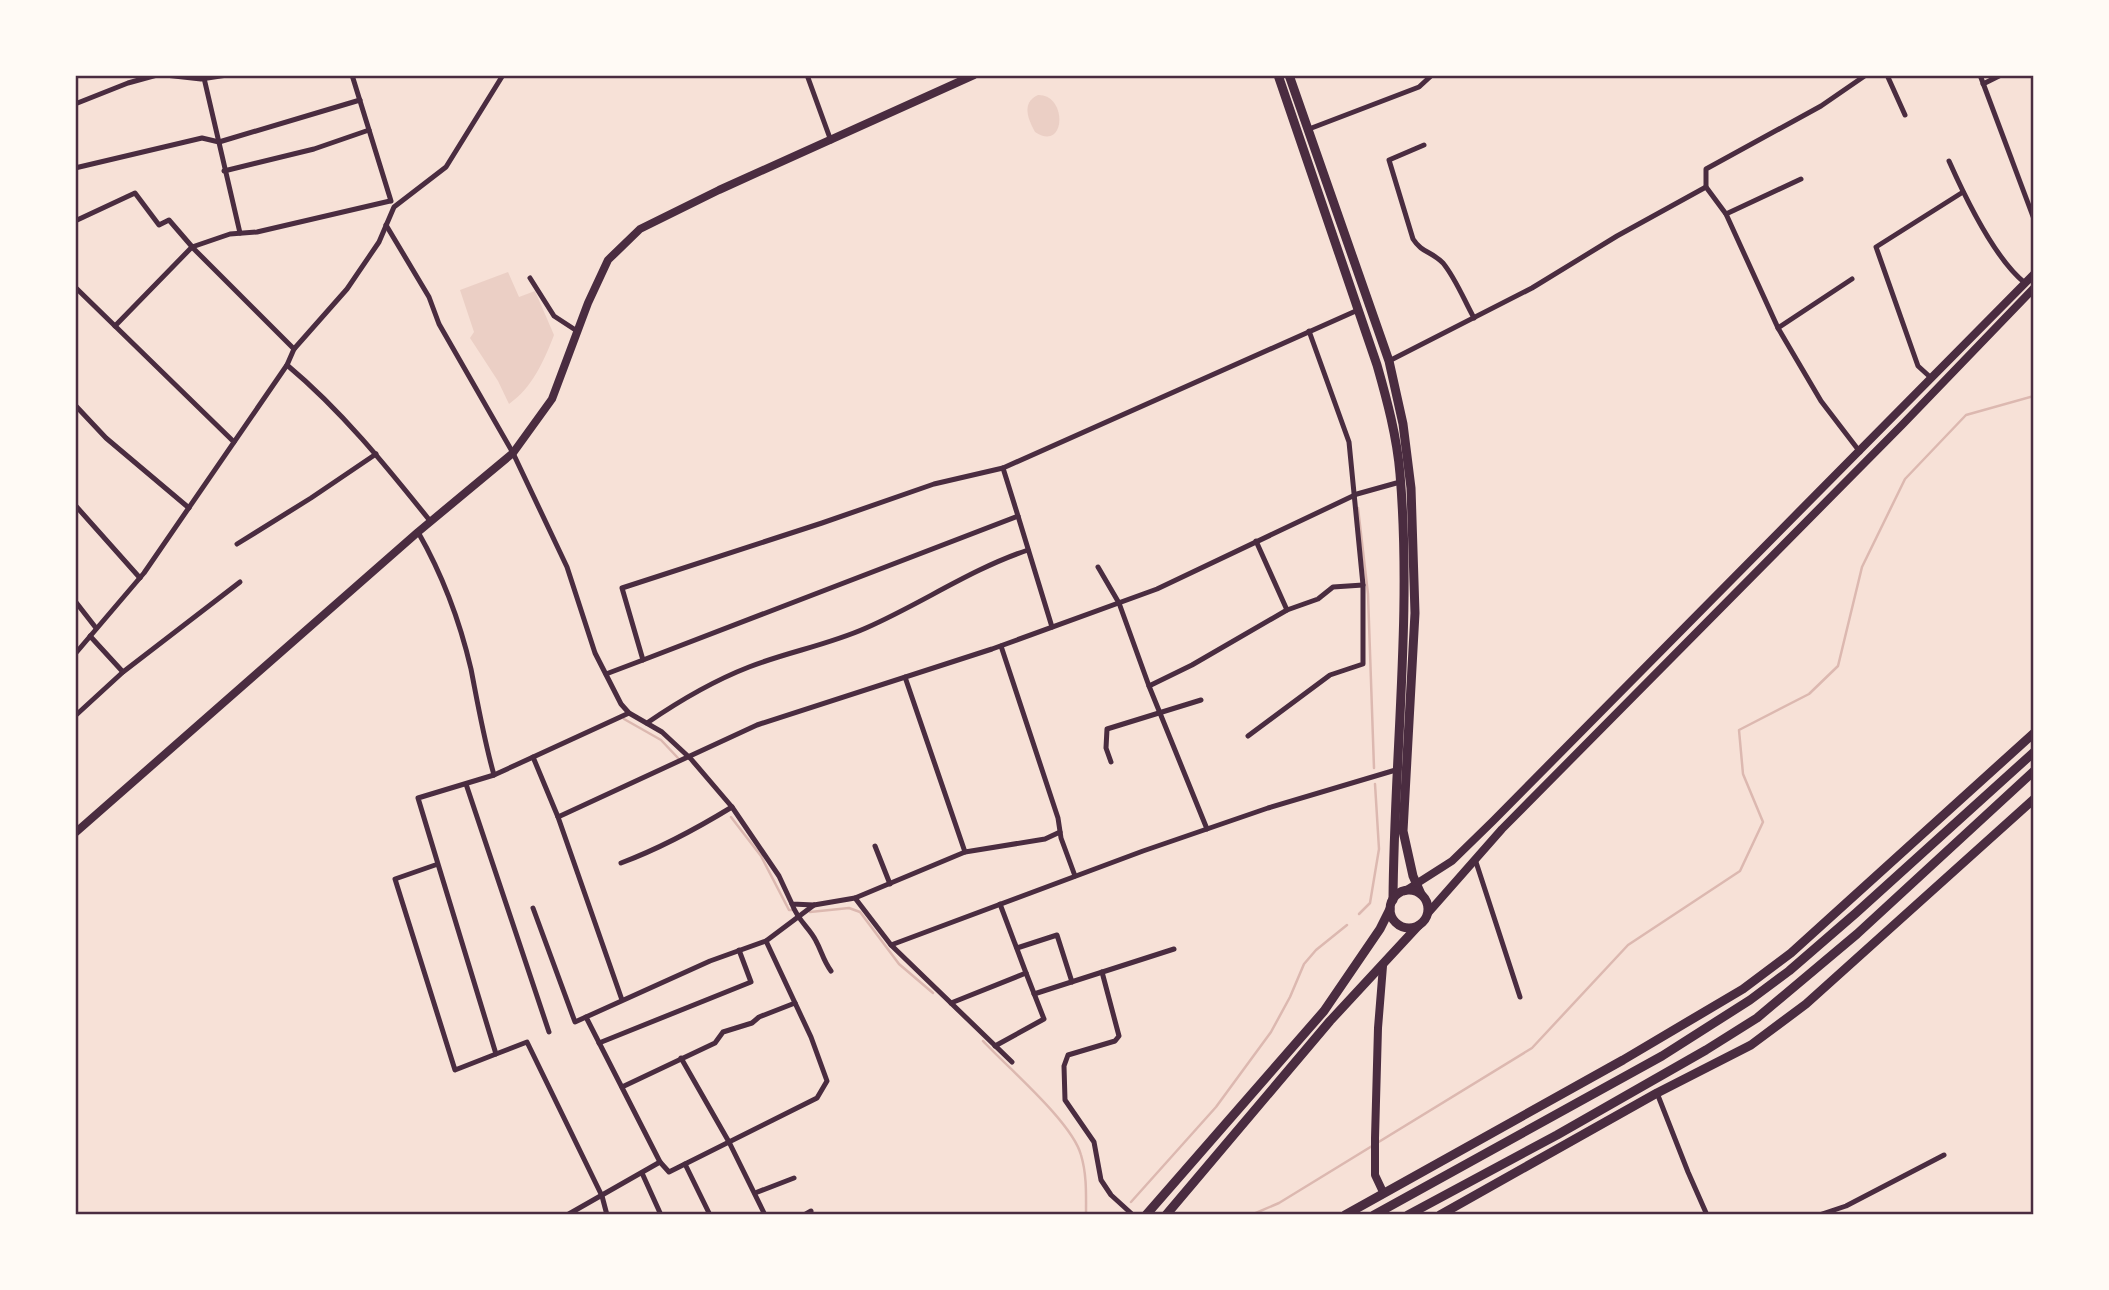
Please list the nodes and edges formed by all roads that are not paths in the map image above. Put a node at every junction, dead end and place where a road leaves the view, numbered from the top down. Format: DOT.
graph roads {
  1 [pos="157,75"];
  2 [pos="165,75"];
  3 [pos="227,75"];
  4 [pos="352,75"];
  5 [pos="503,75"];
  6 [pos="807,75"];
  7 [pos="974,75"];
  8 [pos="981,75"];
  9 [pos="1278,75"];
  10 [pos="1289,75"];
  11 [pos="1432,75"];
  12 [pos="1866,75"];
  13 [pos="1888,75"];
  14 [pos="1980,75"];
  15 [pos="2001,75"];
  16 [pos="204,78"];
  17 [pos="964,78"];
  18 [pos="1983,84"];
  19 [pos="360,100"];
  20 [pos="75,104"];
  21 [pos="1905,115"];
  22 [pos="1309,129"];
  23 [pos="369,131"];
  24 [pos="831,141"];
  25 [pos="219,142"];
  26 [pos="1424,145"];
  27 [pos="1949,161"];
  28 [pos="75,168"];
  29 [pos="225,171"];
  30 [pos="1801,179"];
  31 [pos="1706,187"];
  32 [pos="1963,192"];
  33 [pos="392,204"];
  34 [pos="1726,215"];
  35 [pos="2034,219"];
  36 [pos="75,221"];
  37 [pos="386,225"];
  38 [pos="240,233"];
  39 [pos="192,247"];
  40 [pos="2034,274"];
  41 [pos="530,278"];
  42 [pos="1852,279"];
  43 [pos="2025,283"];
  44 [pos="75,286"];
  45 [pos="2034,288"];
  46 [pos="1358,310"];
  47 [pos="1474,318"];
  48 [pos="115,326"];
  49 [pos="1778,328"];
  50 [pos="578,331"];
  51 [pos="1309,331"];
  52 [pos="294,349"];
  53 [pos="1390,361"];
  54 [pos="287,365"];
  55 [pos="1929,376"];
  56 [pos="75,405"];
  57 [pos="234,442"];
  58 [pos="1860,452"];
  59 [pos="513,453"];
  60 [pos="376,454"];
  61 [pos="1003,468"];
  62 [pos="1405,481"];
  63 [pos="1353,497"];
  64 [pos="75,505"];
  65 [pos="189,508"];
  66 [pos="1018,516"];
  67 [pos="431,522"];
  68 [pos="418,533"];
  69 [pos="1256,541"];
  70 [pos="236,544"];
  71 [pos="1028,550"];
  72 [pos="1098,567"];
  73 [pos="140,578"];
  74 [pos="240,582"];
  75 [pos="1363,585"];
  76 [pos="75,601"];
  77 [pos="1119,603"];
  78 [pos="1287,610"];
  79 [pos="1052,627"];
  80 [pos="96,628"];
  81 [pos="90,636"];
  82 [pos="1001,646"];
  83 [pos="75,654"];
  84 [pos="643,660"];
  85 [pos="122,672"];
  86 [pos="606,674"];
  87 [pos="905,677"];
  88 [pos="1149,686"];
  89 [pos="1201,700"];
  90 [pos="629,713"];
  91 [pos="1160,714"];
  92 [pos="75,716"];
  93 [pos="647,723"];
  94 [pos="2034,733"];
  95 [pos="1248,736"];
  96 [pos="2034,752"];
  97 [pos="533,757"];
  98 [pos="689,757"];
  99 [pos="1111,762"];
  100 [pos="1402,768"];
  101 [pos="2034,771"];
  102 [pos="494,775"];
  103 [pos="466,784"];
  104 [pos="2034,799"];
  105 [pos="732,807"];
  106 [pos="558,817"];
  107 [pos="1207,829"];
  108 [pos="1060,831"];
  109 [pos="75,833"];
  110 [pos="875,846"];
  111 [pos="965,852"];
  112 [pos="1475,859"];
  113 [pos="621,863"];
  114 [pos="438,864"];
  115 [pos="1075,876"];
  116 [pos="890,884"];
  117 [pos="1417,884"];
  118 [pos="1405,891"];
  119 [pos="1421,894"];
  120 [pos="855,898"];
  121 [pos="792,904"];
  122 [pos="1000,904"];
  123 [pos="1391,904"];
  124 [pos="814,905"];
  125 [pos="533,908"];
  126 [pos="1428,913"];
  127 [pos="797,918"];
  128 [pos="1418,926"];
  129 [pos="766,941"];
  130 [pos="891,945"];
  131 [pos="1017,948"];
  132 [pos="1174,949"];
  133 [pos="739,950"];
  134 [pos="1383,966"];
  135 [pos="831,971"];
  136 [pos="1102,972"];
  137 [pos="1026,973"];
  138 [pos="1073,982"];
  139 [pos="1034,994"];
  140 [pos="1520,998"];
  141 [pos="622,1000"];
  142 [pos="795,1003"];
  143 [pos="951,1003"];
  144 [pos="586,1017"];
  145 [pos="549,1032"];
  146 [pos="599,1043"];
  147 [pos="995,1046"];
  148 [pos="496,1054"];
  149 [pos="681,1058"];
  150 [pos="1012,1062"];
  151 [pos="621,1087"];
  152 [pos="1657,1093"];
  153 [pos="729,1142"];
  154 [pos="1944,1155"];
  155 [pos="660,1162"];
  156 [pos="685,1164"];
  157 [pos="642,1173"];
  158 [pos="794,1178"];
  159 [pos="1383,1192"];
  160 [pos="755,1194"];
  161 [pos="602,1196"];
  162 [pos="1846,1206"];
  163 [pos="811,1211"];
  164 [pos="567,1215"];
  165 [pos="607,1215"];
  166 [pos="661,1215"];
  167 [pos="709,1215"];
  168 [pos="765,1215"];
  169 [pos="804,1215"];
  170 [pos="1133,1215"];
  171 [pos="1146,1215"];
  172 [pos="1166,1215"];
  173 [pos="1345,1215"];
  174 [pos="1374,1215"];
  175 [pos="1408,1215"];
  176 [pos="1440,1215"];
  177 [pos="1707,1215"];
  178 [pos="1819,1215"];
  179 [pos="1849,1215"];
  1 -- 20 [label="street"];
  2 -- 16 [label="street"];
  3 -- 16 [label="street"];
  4 -- 19 [label="street"];
  5 -- 33 [label="street"];
  6 -- 24 [label="street"];
  7 -- 17 [label="main road"];
  8 -- 17 [label="main road"];
  9 -- 46 [label="highway"];
  10 -- 22 [label="highway"];
  11 -- 22 [label="street"];
  12 -- 31 [label="street"];
  13 -- 21 [label="street"];
  14 -- 18 [label="street"];
  15 -- 18 [label="street"];
  16 -- 25 [label="street"];
  17 -- 24 [label="main road"];
  18 -- 35 [label="street"];
  19 -- 23 [label="street"];
  19 -- 25 [label="street"];
  22 -- 53 [label="highway"];
  23 -- 29 [label="street"];
  23 -- 33 [label="street"];
  24 -- 50 [label="main road"];
  25 -- 28 [label="street"];
  25 -- 29 [label="street"];
  26 -- 47 [label="street"];
  27 -- 32 [label="street"];
  29 -- 38 [label="street"];
  30 -- 34 [label="street"];
  31 -- 34 [label="street"];
  31 -- 47 [label="street"];
  32 -- 43 [label="street"];
  32 -- 55 [label="street"];
  33 -- 37 [label="street"];
  33 -- 38 [label="street"];
  34 -- 49 [label="street"];
  36 -- 39 [label="street"];
  37 -- 52 [label="street"];
  37 -- 59 [label="street"];
  38 -- 39 [label="street"];
  39 -- 48 [label="street"];
  39 -- 52 [label="street"];
  40 -- 43 [label="main road"];
  41 -- 50 [label="street"];
  42 -- 49 [label="street"];
  43 -- 58 [label="main road"];
  44 -- 48 [label="street"];
  45 -- 112 [label="main road"];
  46 -- 51 [label="street"];
  46 -- 62 [label="highway"];
  47 -- 53 [label="street"];
  48 -- 57 [label="street"];
  49 -- 58 [label="street"];
  50 -- 59 [label="main road"];
  51 -- 61 [label="street"];
  51 -- 63 [label="street"];
  52 -- 54 [label="street"];
  53 -- 62 [label="highway"];
  54 -- 57 [label="street"];
  54 -- 60 [label="street"];
  56 -- 65 [label="street"];
  57 -- 65 [label="street"];
  58 -- 117 [label="main road"];
  59 -- 67 [label="main road"];
  59 -- 86 [label="street"];
  60 -- 67 [label="street"];
  60 -- 70 [label="street"];
  61 -- 66 [label="street"];
  61 -- 84 [label="street"];
  62 -- 63 [label="street"];
  62 -- 100 [label="highway"];
  63 -- 69 [label="street"];
  63 -- 75 [label="street"];
  64 -- 73 [label="street"];
  65 -- 73 [label="street"];
  66 -- 71 [label="street"];
  66 -- 84 [label="street"];
  67 -- 68 [label="main road"];
  68 -- 102 [label="street"];
  68 -- 109 [label="main road"];
  69 -- 77 [label="street"];
  69 -- 78 [label="street"];
  71 -- 79 [label="street"];
  71 -- 93 [label="street"];
  72 -- 77 [label="street"];
  73 -- 80 [label="street"];
  74 -- 85 [label="street"];
  75 -- 78 [label="street"];
  75 -- 95 [label="street"];
  76 -- 80 [label="street"];
  77 -- 79 [label="street"];
  77 -- 88 [label="street"];
  78 -- 88 [label="street"];
  79 -- 82 [label="street"];
  80 -- 81 [label="street"];
  81 -- 83 [label="street"];
  81 -- 85 [label="street"];
  82 -- 87 [label="street"];
  82 -- 108 [label="street"];
  84 -- 86 [label="street"];
  85 -- 92 [label="street"];
  86 -- 90 [label="street"];
  87 -- 98 [label="street"];
  87 -- 111 [label="street"];
  88 -- 91 [label="street"];
  89 -- 91 [label="street"];
  90 -- 93 [label="street"];
  90 -- 97 [label="street"];
  91 -- 99 [label="street"];
  91 -- 107 [label="street"];
  93 -- 98 [label="street"];
  94 -- 159 [label="highway"];
  96 -- 174 [label="highway"];
  97 -- 102 [label="street"];
  97 -- 106 [label="street"];
  98 -- 105 [label="street"];
  98 -- 106 [label="street"];
  100 -- 107 [label="street"];
  100 -- 117 [label="highway"];
  100 -- 123 [label="highway"];
  101 -- 175 [label="highway"];
  102 -- 103 [label="street"];
  103 -- 114 [label="street"];
  103 -- 145 [label="street"];
  104 -- 152 [label="highway"];
  105 -- 113 [label="street"];
  105 -- 121 [label="street"];
  106 -- 141 [label="street"];
  107 -- 115 [label="street"];
  108 -- 111 [label="street"];
  108 -- 115 [label="street"];
  110 -- 116 [label="street"];
  111 -- 116 [label="street"];
  112 -- 126 [label="main road"];
  112 -- 140 [label="street"];
  114 -- 148 [label="street"];
  114 -- 148 [label="street"];
  115 -- 122 [label="street"];
  116 -- 120 [label="street"];
  117 -- 118 [label="main road"];
  117 -- 119 [label="highway"];
  118 -- 119 [label="highway"];
  118 -- 123 [label="highway"];
  119 -- 126 [label="highway"];
  120 -- 124 [label="street"];
  120 -- 130 [label="street"];
  121 -- 124 [label="street"];
  121 -- 127 [label="street"];
  122 -- 130 [label="street"];
  122 -- 131 [label="street"];
  123 -- 128 [label="highway"];
  123 -- 171 [label="highway"];
  124 -- 127 [label="street"];
  125 -- 144 [label="street"];
  126 -- 128 [label="highway"];
  127 -- 129 [label="street"];
  127 -- 135 [label="street"];
  128 -- 134 [label="highway"];
  129 -- 133 [label="street"];
  129 -- 142 [label="street"];
  130 -- 143 [label="street"];
  131 -- 137 [label="street"];
  131 -- 138 [label="street"];
  132 -- 136 [label="street"];
  133 -- 141 [label="street"];
  133 -- 146 [label="street"];
  134 -- 159 [label="main road"];
  134 -- 172 [label="highway"];
  136 -- 138 [label="street"];
  136 -- 170 [label="street"];
  137 -- 139 [label="street"];
  137 -- 143 [label="street"];
  138 -- 139 [label="street"];
  139 -- 147 [label="street"];
  141 -- 144 [label="street"];
  142 -- 149 [label="street"];
  142 -- 153 [label="street"];
  143 -- 147 [label="street"];
  144 -- 146 [label="street"];
  146 -- 151 [label="street"];
  147 -- 150 [label="street"];
  148 -- 161 [label="street"];
  149 -- 151 [label="street"];
  149 -- 153 [label="street"];
  151 -- 155 [label="street"];
  152 -- 176 [label="highway"];
  152 -- 177 [label="street"];
  153 -- 156 [label="street"];
  153 -- 160 [label="street"];
  154 -- 162 [label="street"];
  155 -- 156 [label="street"];
  155 -- 157 [label="street"];
  156 -- 167 [label="street"];
  157 -- 161 [label="street"];
  157 -- 166 [label="street"];
  158 -- 160 [label="street"];
  159 -- 173 [label="highway"];
  160 -- 168 [label="street"];
  161 -- 164 [label="street"];
  161 -- 165 [label="street"];
  162 -- 178 [label="street"];
  162 -- 179 [label="street"];
  163 -- 169 [label="street"];
}
